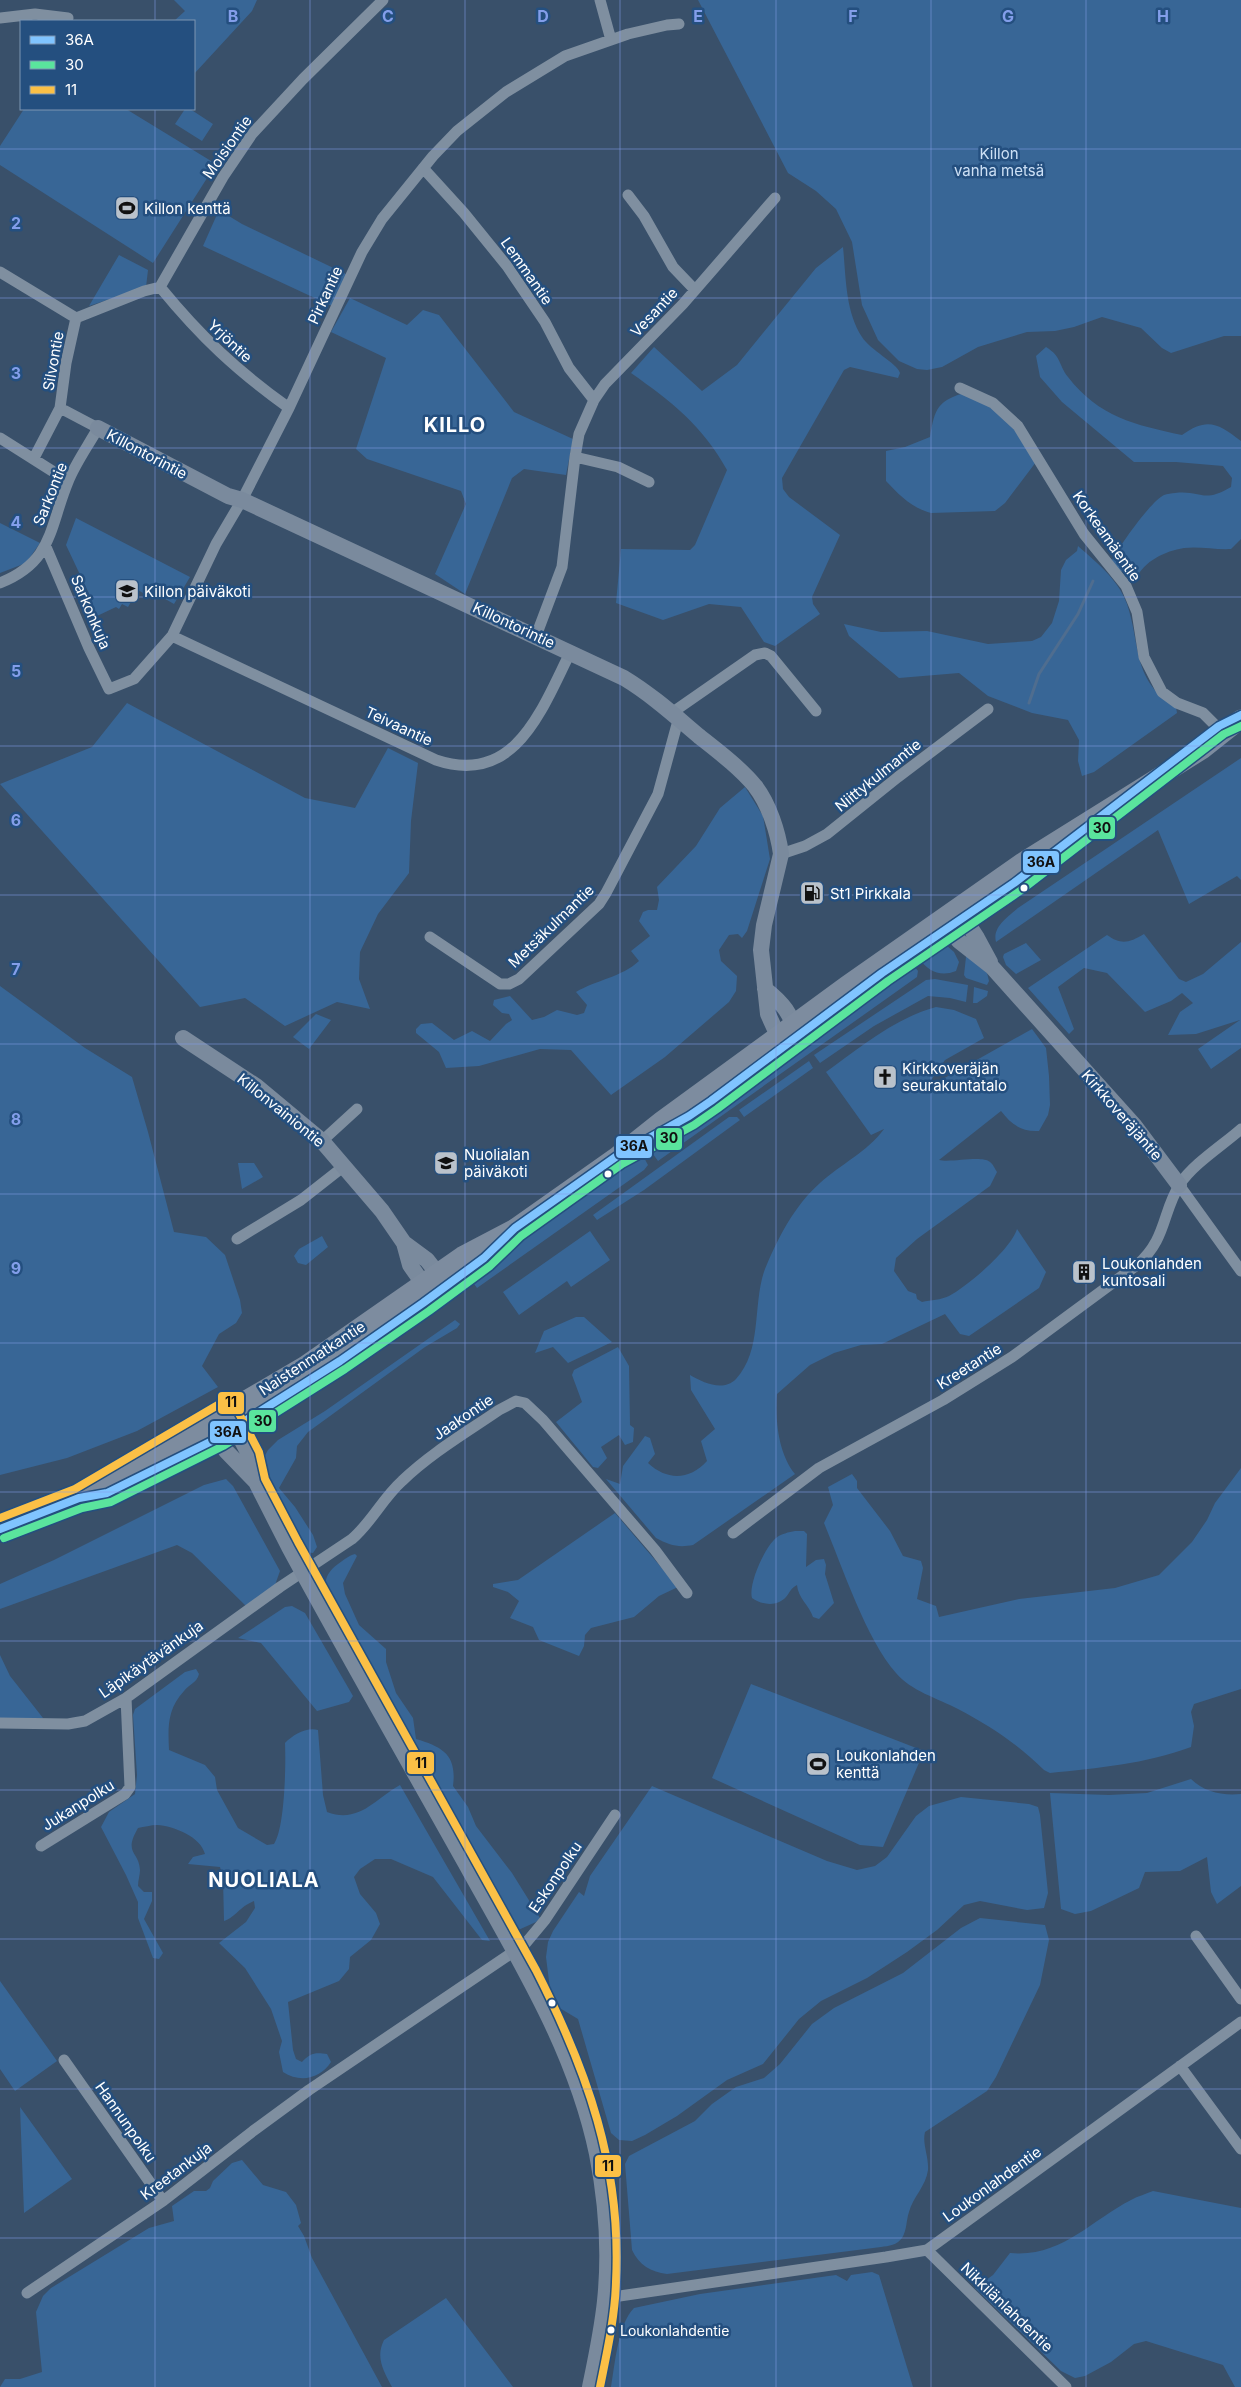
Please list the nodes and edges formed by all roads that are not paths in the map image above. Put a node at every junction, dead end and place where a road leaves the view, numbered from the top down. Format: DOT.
graph roads {
  1 [pos="383,0"];
  2 [pos="600,0"];
  3 [pos="0,18"];
  4 [pos="68,18"];
  5 [pos="679,24"];
  6 [pos="612,40"];
  7 [pos="423,168"];
  8 [pos="628,195"];
  9 [pos="775,198"];
  10 [pos="0,272"];
  11 [pos="160,287"];
  12 [pos="695,290"];
  13 [pos="76,318"];
  14 [pos="960,388"];
  15 [pos="594,400"];
  16 [pos="60,408"];
  17 [pos="289,408"];
  18 [pos="98,428"];
  19 [pos="0,438"];
  20 [pos="575,457"];
  21 [pos="34,458"];
  22 [pos="68,481"];
  23 [pos="649,482"];
  24 [pos="242,500"];
  25 [pos="46,547"];
  26 [pos="0,582"];
  27 [pos="172,636"];
  28 [pos="536,636"];
  29 [pos="570,651"];
  30 [pos="109,689"];
  31 [pos="988,709"];
  32 [pos="816,711"];
  33 [pos="676,714"];
  34 [pos="1241,717"];
  35 [pos="1221,730"];
  36 [pos="781,854"];
  37 [pos="954,919"];
  38 [pos="430,937"];
  39 [pos="790,1036"];
  40 [pos="183,1038"];
  41 [pos="357,1109"];
  42 [pos="1241,1129"];
  43 [pos="322,1141"];
  44 [pos="343,1166"];
  45 [pos="1179,1185"];
  46 [pos="237,1239"];
  47 [pos="1241,1272"];
  48 [pos="435,1285"];
  49 [pos="231,1419"];
  50 [pos="213,1430"];
  51 [pos="256,1482"];
  52 [pos="0,1528"];
  53 [pos="733,1533"];
  54 [pos="302,1571"];
  55 [pos="687,1593"];
  56 [pos="126,1698"];
  57 [pos="0,1723"];
  58 [pos="615,1815"];
  59 [pos="41,1846"];
  60 [pos="1196,1936"];
  61 [pos="515,1952"];
  62 [pos="1241,1999"];
  63 [pos="1241,2022"];
  64 [pos="64,2060"];
  65 [pos="1180,2066"];
  66 [pos="1241,2149"];
  67 [pos="163,2200"];
  68 [pos="927,2250"];
  69 [pos="27,2293"];
  70 [pos="606,2298"];
  71 [pos="590,2387"];
  72 [pos="1066,2387"];
  1 -- 11 [label="street, Moisiontie"];
  2 -- 6 [label="street"];
  3 -- 4 [label="street"];
  5 -- 6 [label="street, Pirkantie"];
  6 -- 7 [label="street, Pirkantie"];
  7 -- 15 [label="street, Lemmantie"];
  7 -- 17 [label="street, Pirkantie"];
  8 -- 12 [label="street"];
  9 -- 12 [label="street, Vesantie"];
  10 -- 13 [label="street, Silvontie"];
  11 -- 13 [label="street"];
  11 -- 17 [label="street, Yrjöntie"];
  12 -- 15 [label="street, Vesantie"];
  13 -- 16 [label="street, Silvontie"];
  14 -- 35 [label="street, Korkeamäentie"];
  15 -- 20 [label="street, Vesantie"];
  16 -- 18 [label="street, Killontorintie"];
  16 -- 21 [label="street, Silvontie"];
  17 -- 24 [label="street, Pirkantie"];
  18 -- 22 [label="street, Sarkontie"];
  18 -- 24 [label="street, Killontorintie"];
  19 -- 21 [label="street"];
  20 -- 23 [label="street"];
  20 -- 28 [label="street, Vesantie"];
  21 -- 22 [label="street"];
  22 -- 25 [label="street, Sarkontie"];
  24 -- 27 [label="street, Pirkantie"];
  24 -- 28 [label="street, Killontorintie"];
  25 -- 26 [label="street, Sarkontie"];
  25 -- 30 [label="street, Sarkonkuja"];
  27 -- 29 [label="street, Teivaantie"];
  27 -- 30 [label="street, Pirkantie"];
  28 -- 29 [label="street, Killontorintie"];
  29 -- 33 [label="street, Killontorintie"];
  31 -- 36 [label="street, Niittykulmantie"];
  32 -- 33 [label="street"];
  33 -- 36 [label="street, Killontorintie"];
  33 -- 38 [label="street, Metsäkulmantie"];
  34 -- 35 [label="main road, Naistenmatkantie"];
  35 -- 37 [label="main road, Naistenmatkantie"];
  36 -- 39 [label="street, Killontorintie"];
  37 -- 39 [label="main road, Naistenmatkantie"];
  37 -- 45 [label="street, Kirkkoveräjäntie"];
  39 -- 48 [label="main road, Naistenmatkantie"];
  40 -- 43 [label="street, Killonvainiontie"];
  41 -- 43 [label="street"];
  42 -- 45 [label="street"];
  43 -- 44 [label="street, Killonvainiontie"];
  44 -- 46 [label="street"];
  44 -- 48 [label="street, Killonvainiontie"];
  45 -- 47 [label="street, Kirkkoveräjäntie"];
  45 -- 53 [label="street, Kreetantie"];
  48 -- 49 [label="main road, Naistenmatkantie"];
  49 -- 50 [label="main road, Naistenmatkantie"];
  49 -- 51 [label="street"];
  50 -- 51 [label="street"];
  50 -- 52 [label="main road, Naistenmatkantie"];
  51 -- 54 [label="street"];
  54 -- 55 [label="street, Jaakontie"];
  54 -- 56 [label="street, Läpikäytävänkuja"];
  54 -- 61 [label="street"];
  56 -- 57 [label="street, Läpikäytävänkuja"];
  56 -- 59 [label="street, Jukanpolku"];
  58 -- 61 [label="street, Eskonpolku"];
  60 -- 62 [label="street"];
  61 -- 67 [label="street, Kreetankuja"];
  61 -- 70 [label="street"];
  63 -- 65 [label="street, Loukonlahdentie"];
  64 -- 67 [label="street, Hannunpolku"];
  65 -- 66 [label="street"];
  65 -- 68 [label="street, Loukonlahdentie"];
  67 -- 69 [label="street, Kreetankuja"];
  68 -- 70 [label="street, Loukonlahdentie"];
  68 -- 72 [label="street, Nikkilänlahdentie"];
  70 -- 71 [label="street"];
}
